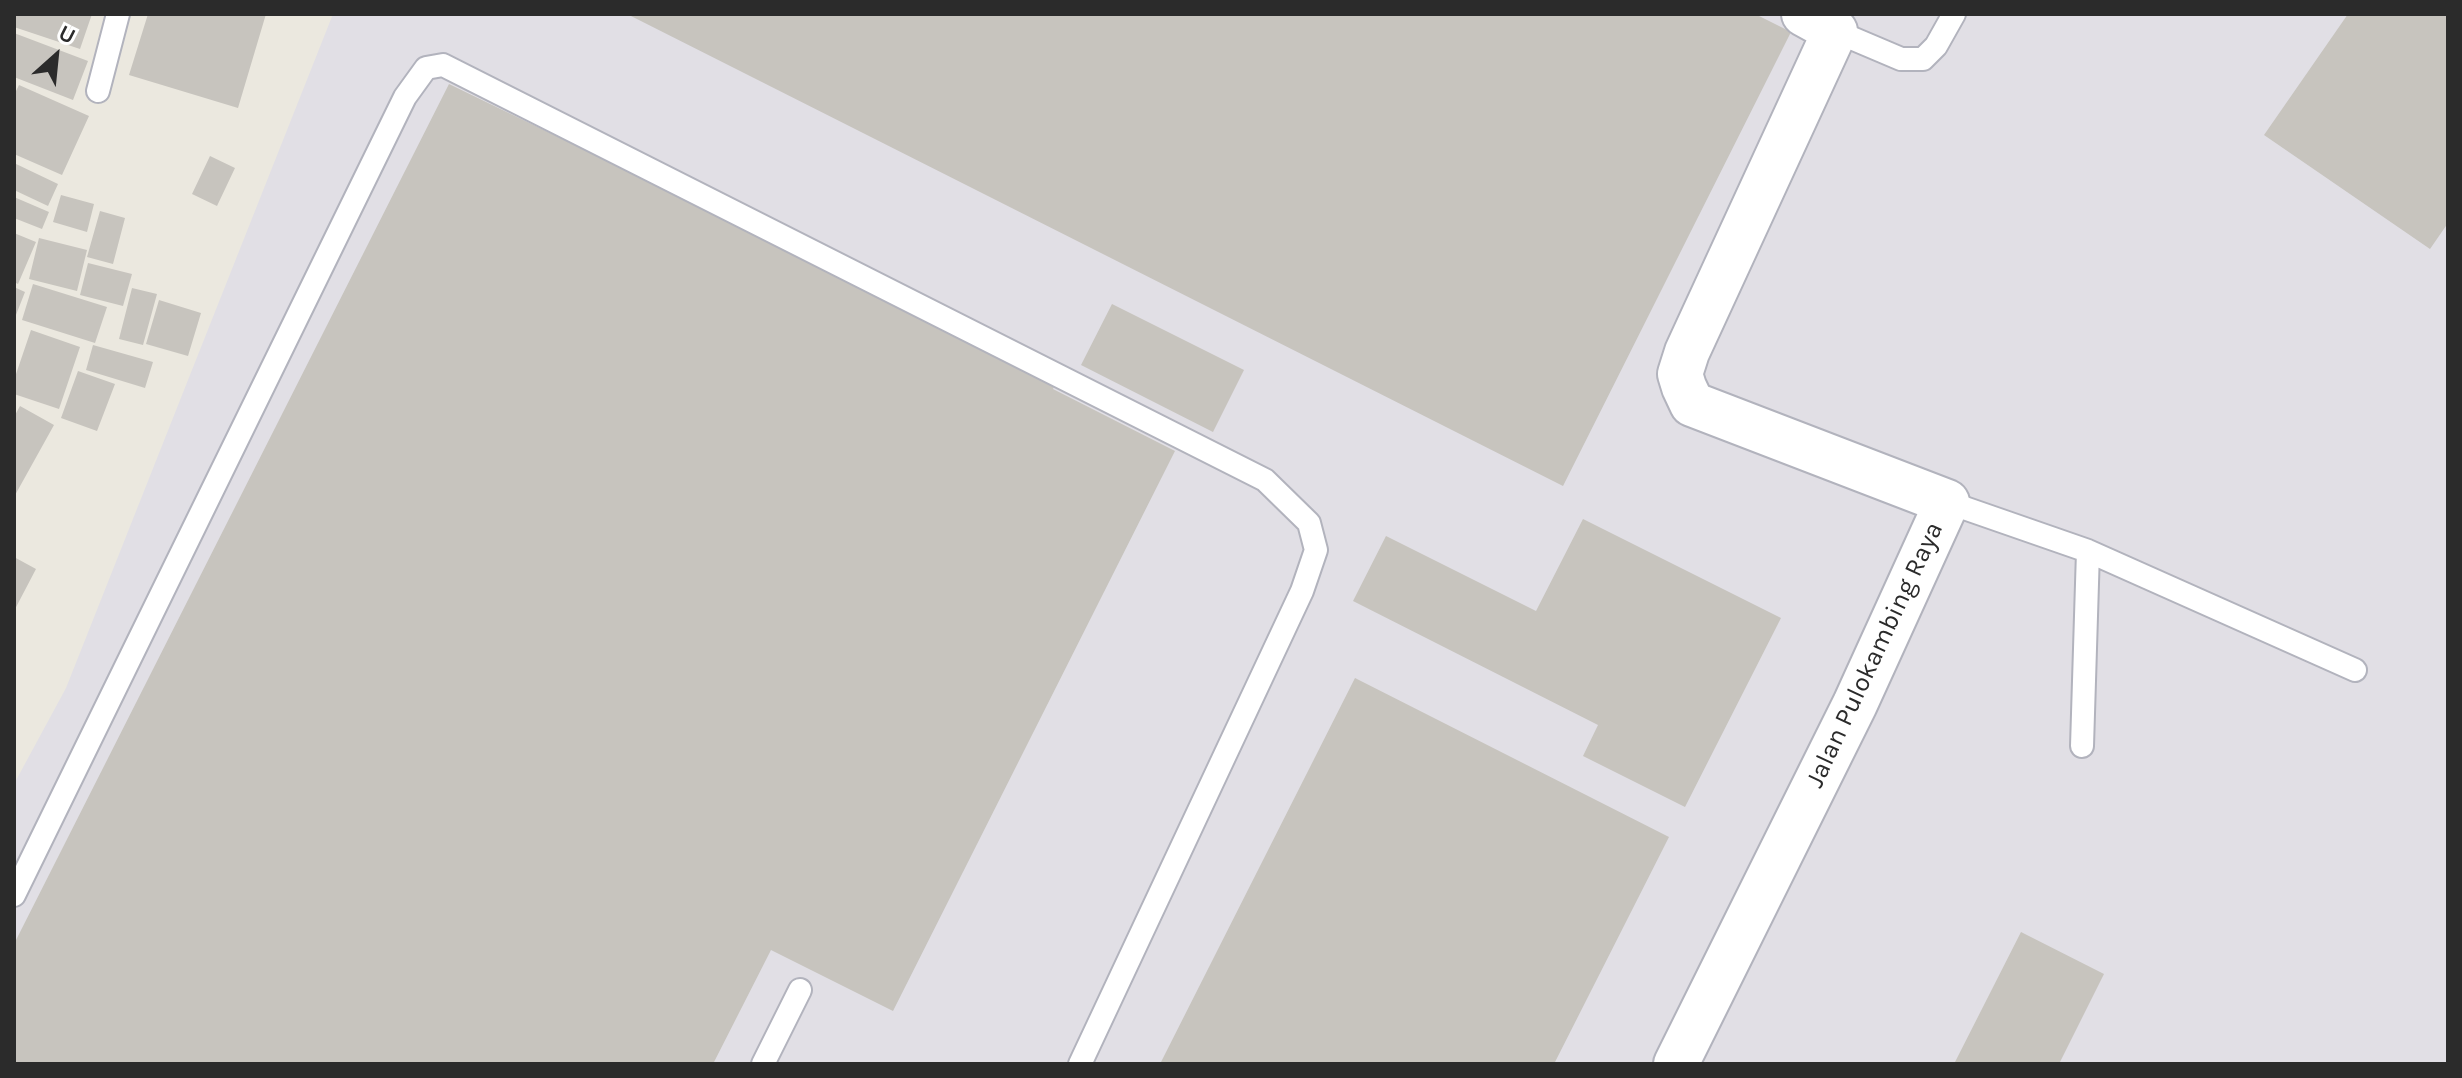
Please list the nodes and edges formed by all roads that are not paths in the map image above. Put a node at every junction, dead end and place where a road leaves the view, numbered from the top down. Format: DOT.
graph roads {
  1 [pos="118,14"];
  2 [pos="1954,14"];
  3 [pos="1820,22"];
  4 [pos="98,91"];
  5 [pos="1947,502"];
  6 [pos="2088,551"];
  7 [pos="2355,670"];
  8 [pos="2082,746"];
  9 [pos="14,895"];
  10 [pos="800,990"];
  11 [pos="763,1064"];
  12 [pos="1080,1064"];
  13 [pos="1676,1064"];
  1 -- 4 [label="lane"];
  2 -- 3 [label="lane"];
  3 -- 5 [label="street, Jalan Pulokambing Raya"];
  5 -- 6 [label="lane"];
  5 -- 13 [label="street, Jalan Pulokambing Raya"];
  6 -- 7 [label="lane"];
  6 -- 8 [label="lane"];
  9 -- 12 [label="lane"];
  10 -- 11 [label="lane"];
}
